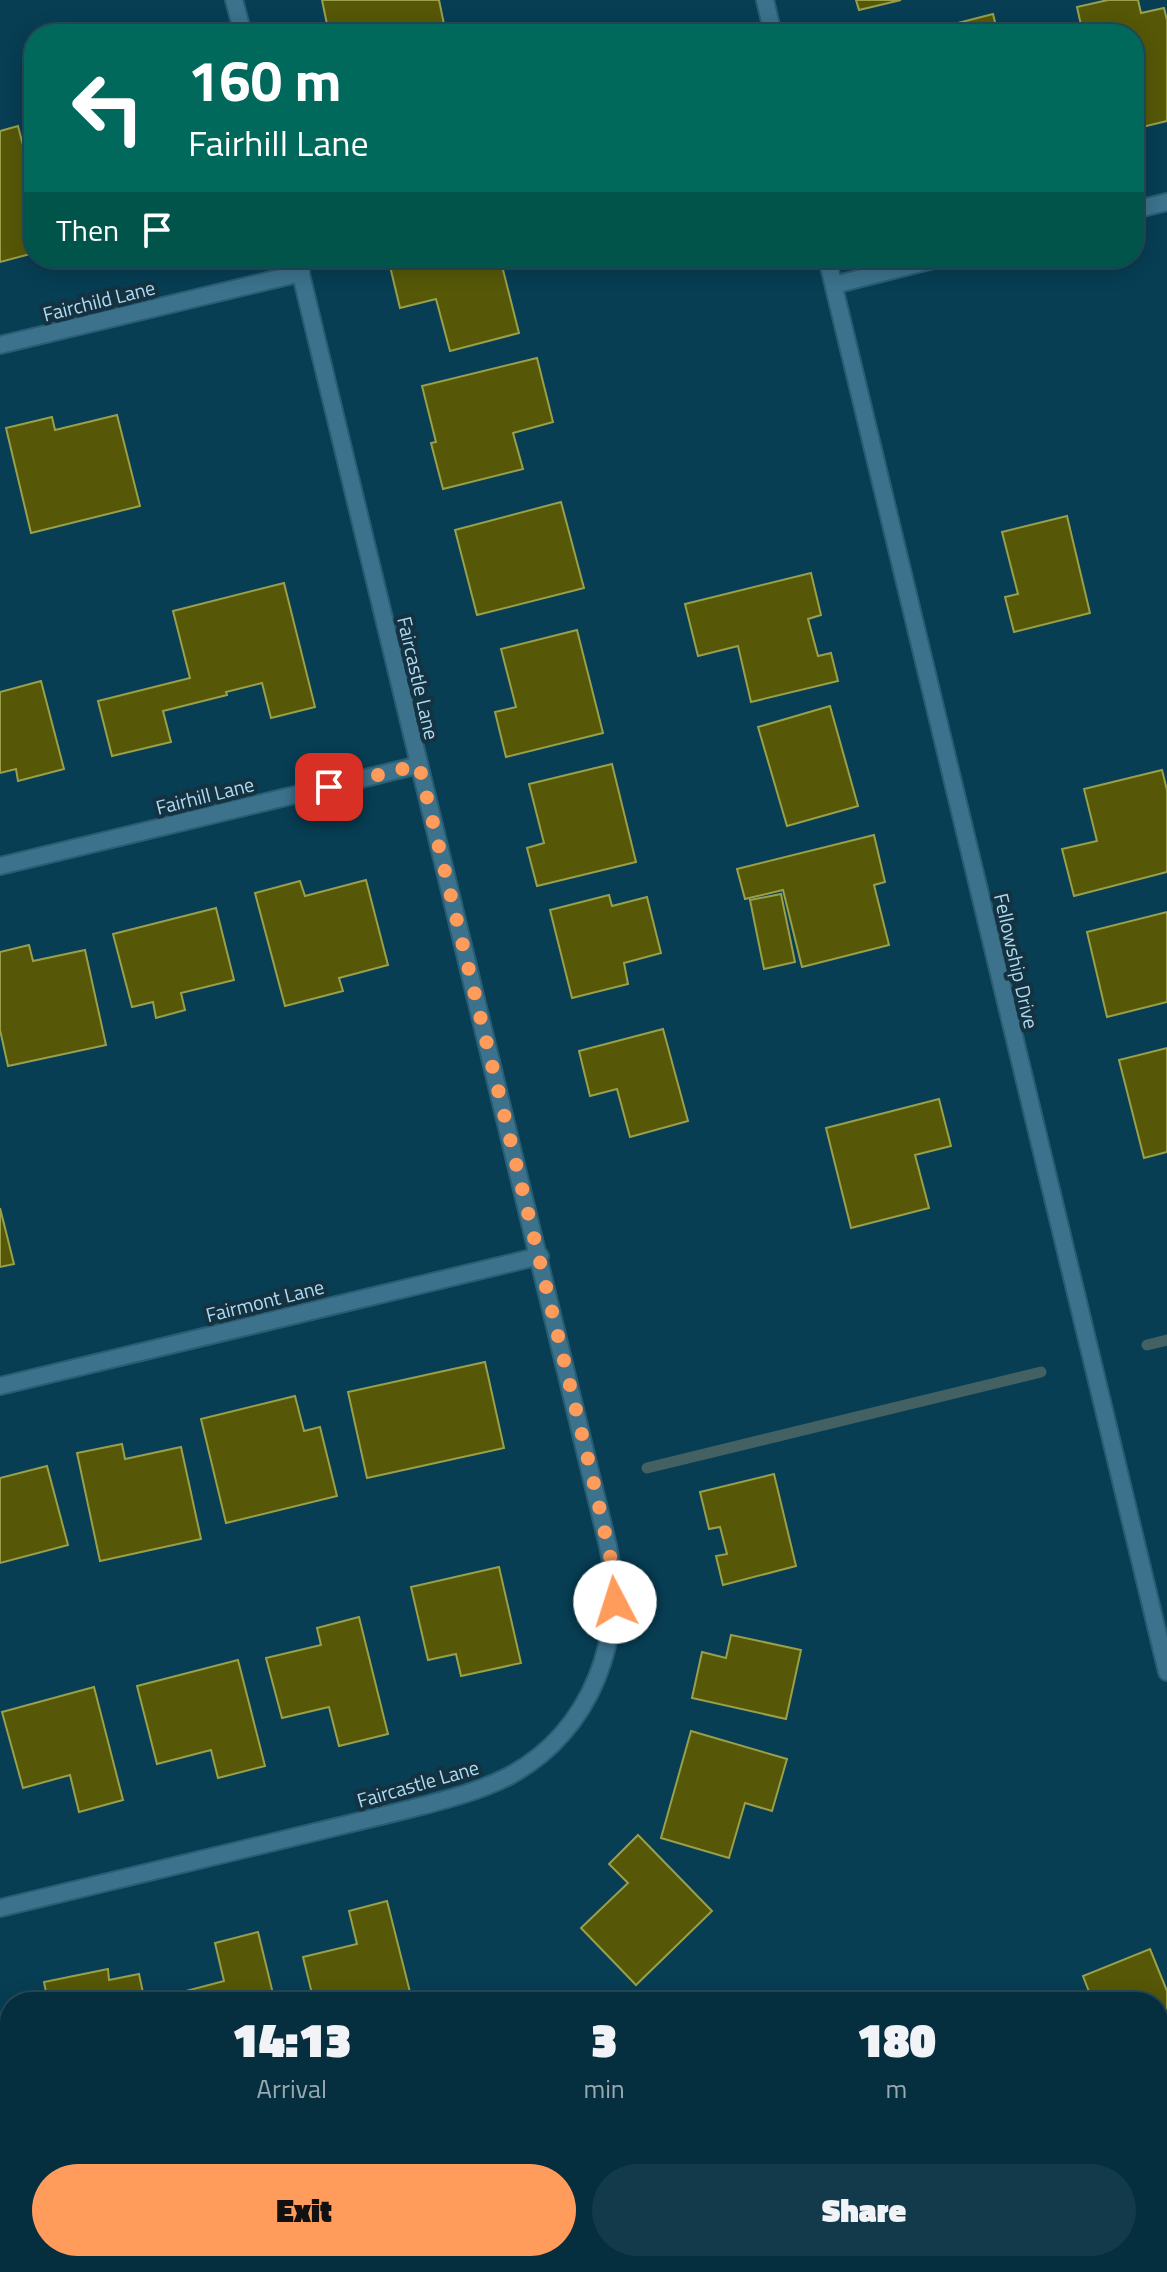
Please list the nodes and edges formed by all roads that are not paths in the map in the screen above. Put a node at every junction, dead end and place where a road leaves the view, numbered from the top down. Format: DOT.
graph roads {
  1 [pos="234,0"];
  2 [pos="765,0"];
  3 [pos="240,24"];
  4 [pos="771,24"];
  5 [pos="1167,202"];
  6 [pos="1144,208"];
  7 [pos="291,268"];
  8 [pos="299,268"];
  9 [pos="830,268"];
  10 [pos="901,268"];
  11 [pos="834,285"];
  12 [pos="0,345"];
  13 [pos="419,765"];
  14 [pos="0,866"];
  15 [pos="540,1256"];
  16 [pos="0,1386"];
  17 [pos="1167,1672"];
  18 [pos="0,1908"];
  1 -- 3 [label="street"];
  2 -- 4 [label="street"];
  5 -- 6 [label="street"];
  7 -- 12 [label="street, Fairchild Lane"];
  8 -- 13 [label="street, Faircastle Lane"];
  9 -- 11 [label="street, Fellowship Drive"];
  10 -- 11 [label="street"];
  11 -- 17 [label="street, Fellowship Drive"];
  13 -- 14 [label="street, Fairhill Lane"];
  13 -- 15 [label="street, Faircastle Lane"];
  15 -- 16 [label="street, Fairmont Lane"];
  15 -- 18 [label="street, Faircastle Lane"];
}
